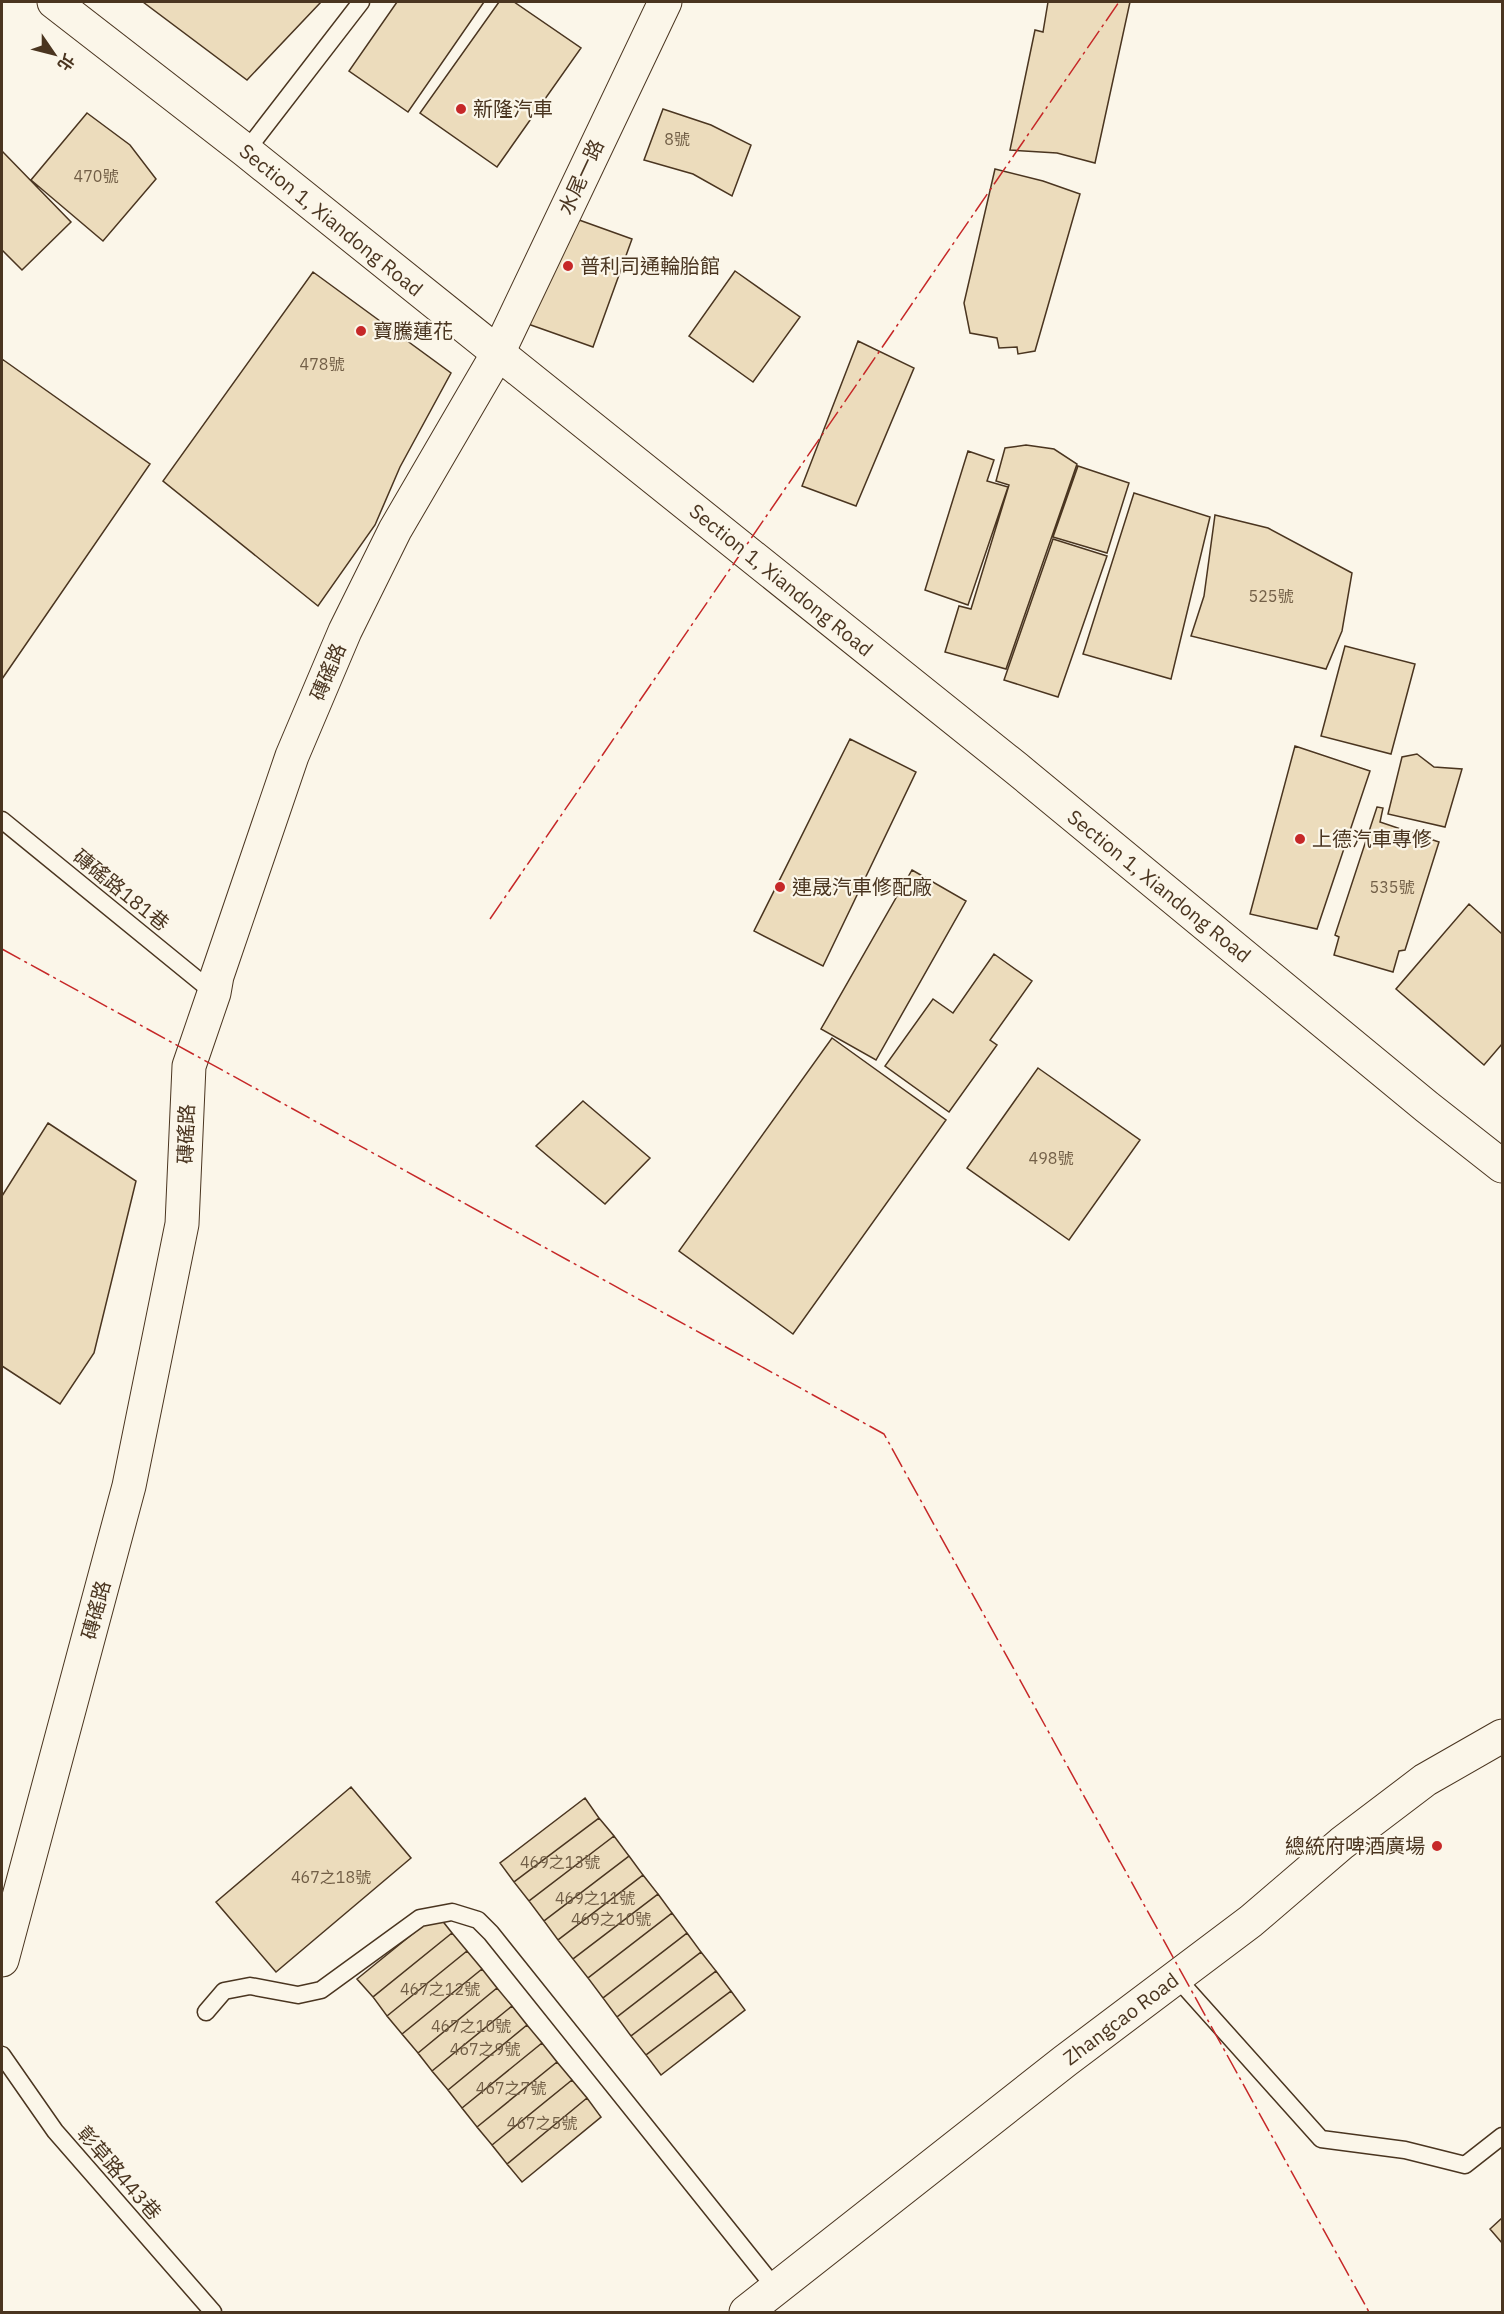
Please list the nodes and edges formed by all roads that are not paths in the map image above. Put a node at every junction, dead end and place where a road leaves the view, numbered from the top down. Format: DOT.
graph roads {
  1 [pos="54,2"];
  2 [pos="361,2"];
  3 [pos="665,2"];
  4 [pos="246,152"];
  5 [pos="498,353"];
  6 [pos="2,820"];
  7 [pos="214,993"];
  8 [pos="1503,1166"];
  9 [pos="1503,1736"];
  10 [pos="2,1960"];
  11 [pos="1176,1977"];
  12 [pos="206,2012"];
  13 [pos="2,2055"];
  14 [pos="1503,2136"];
  15 [pos="776,2289"];
  16 [pos="213,2313"];
  17 [pos="746,2313"];
  1 -- 4 [label="street, Section 1, Xiandong Road"];
  2 -- 4 [label="lane"];
  3 -- 5 [label="street, 水尾一路"];
  4 -- 5 [label="street, Section 1, Xiandong Road"];
  5 -- 7 [label="street, 磚磘路"];
  5 -- 8 [label="street, Section 1, Xiandong Road"];
  6 -- 7 [label="lane, 磚磘路181巷"];
  7 -- 10 [label="street, 磚磘路"];
  9 -- 11 [label="street, Zhangcao Road"];
  11 -- 14 [label="lane"];
  11 -- 15 [label="street, Zhangcao Road"];
  12 -- 15 [label="lane"];
  13 -- 16 [label="lane, 彰草路443巷"];
  15 -- 17 [label="street, Zhangcao Road"];
}
